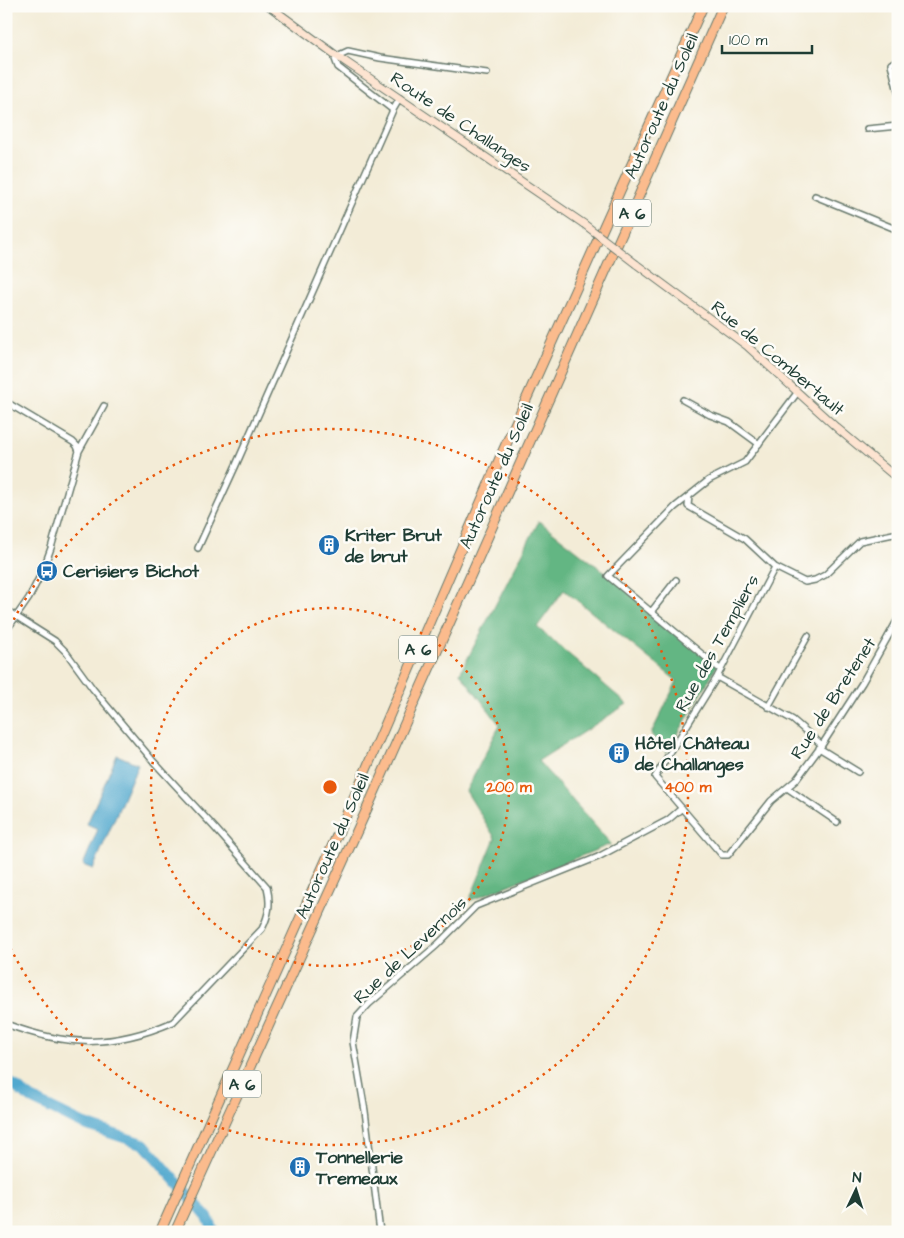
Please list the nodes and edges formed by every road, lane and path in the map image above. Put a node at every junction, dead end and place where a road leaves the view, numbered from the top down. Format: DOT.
graph roads {
  1 [pos="269,6"];
  2 [pos="703,6"];
  3 [pos="724,6"];
  4 [pos="337,56"];
  5 [pos="898,59"];
  6 [pos="487,73"];
  7 [pos="898,92"];
  8 [pos="400,98"];
  9 [pos="393,110"];
  10 [pos="898,126"];
  11 [pos="867,129"];
  12 [pos="815,196"];
  13 [pos="898,230"];
  14 [pos="636,264"];
  15 [pos="797,393"];
  16 [pos="683,400"];
  17 [pos="6,402"];
  18 [pos="104,406"];
  19 [pos="759,444"];
  20 [pos="79,451"];
  21 [pos="898,479"];
  22 [pos="689,496"];
  23 [pos="898,533"];
  24 [pos="198,548"];
  25 [pos="775,567"];
  26 [pos="676,580"];
  27 [pos="6,610"];
  28 [pos="651,612"];
  29 [pos="17,616"];
  30 [pos="898,619"];
  31 [pos="6,631"];
  32 [pos="808,636"];
  33 [pos="721,670"];
  34 [pos="717,678"];
  35 [pos="768,708"];
  36 [pos="820,747"];
  37 [pos="858,772"];
  38 [pos="787,788"];
  39 [pos="682,808"];
  40 [pos="837,822"];
  41 [pos="6,1024"];
  42 [pos="6,1227"];
  43 [pos="9,1232"];
  44 [pos="160,1232"];
  45 [pos="175,1232"];
  46 [pos="380,1232"];
  1 -- 4 [label="street, Route de Challanges"];
  2 -- 44 [label="highway, Autoroute du Soleil / A 6"];
  3 -- 45 [label="highway, Autoroute du Soleil / A 6"];
  4 -- 6 [label="street"];
  4 -- 8 [label="street, Route de Challanges"];
  4 -- 9 [label="street"];
  5 -- 7 [label="street"];
  8 -- 9 [label="street"];
  8 -- 14 [label="street, Route de Challanges, bridge"];
  9 -- 24 [label="street"];
  10 -- 11 [label="street"];
  12 -- 13 [label="street"];
  14 -- 15 [label="street, Rue de Combertault"];
  15 -- 19 [label="street"];
  15 -- 21 [label="street, Rue de Combertault"];
  16 -- 19 [label="street"];
  17 -- 20 [label="street"];
  18 -- 20 [label="street"];
  19 -- 22 [label="street"];
  20 -- 29 [label="street"];
  22 -- 25 [label="street"];
  22 -- 28 [label="street"];
  23 -- 25 [label="street, Rue des Templiers"];
  25 -- 33 [label="street, Rue des Templiers"];
  26 -- 28 [label="street"];
  27 -- 29 [label="street"];
  28 -- 33 [label="street"];
  29 -- 31 [label="street"];
  29 -- 41 [label="street"];
  30 -- 36 [label="street, Rue de Bretenet"];
  32 -- 35 [label="street"];
  33 -- 34 [label="street, Rue des Templiers"];
  34 -- 35 [label="street"];
  34 -- 39 [label="street, Rue des Templiers"];
  35 -- 36 [label="street"];
  36 -- 37 [label="street"];
  36 -- 38 [label="street, Rue de Bretenet"];
  38 -- 39 [label="street, Rue de Bretenet"];
  38 -- 40 [label="street"];
  39 -- 46 [label="street, Rue de Levernois"];
  42 -- 43 [label="main road"];
}
